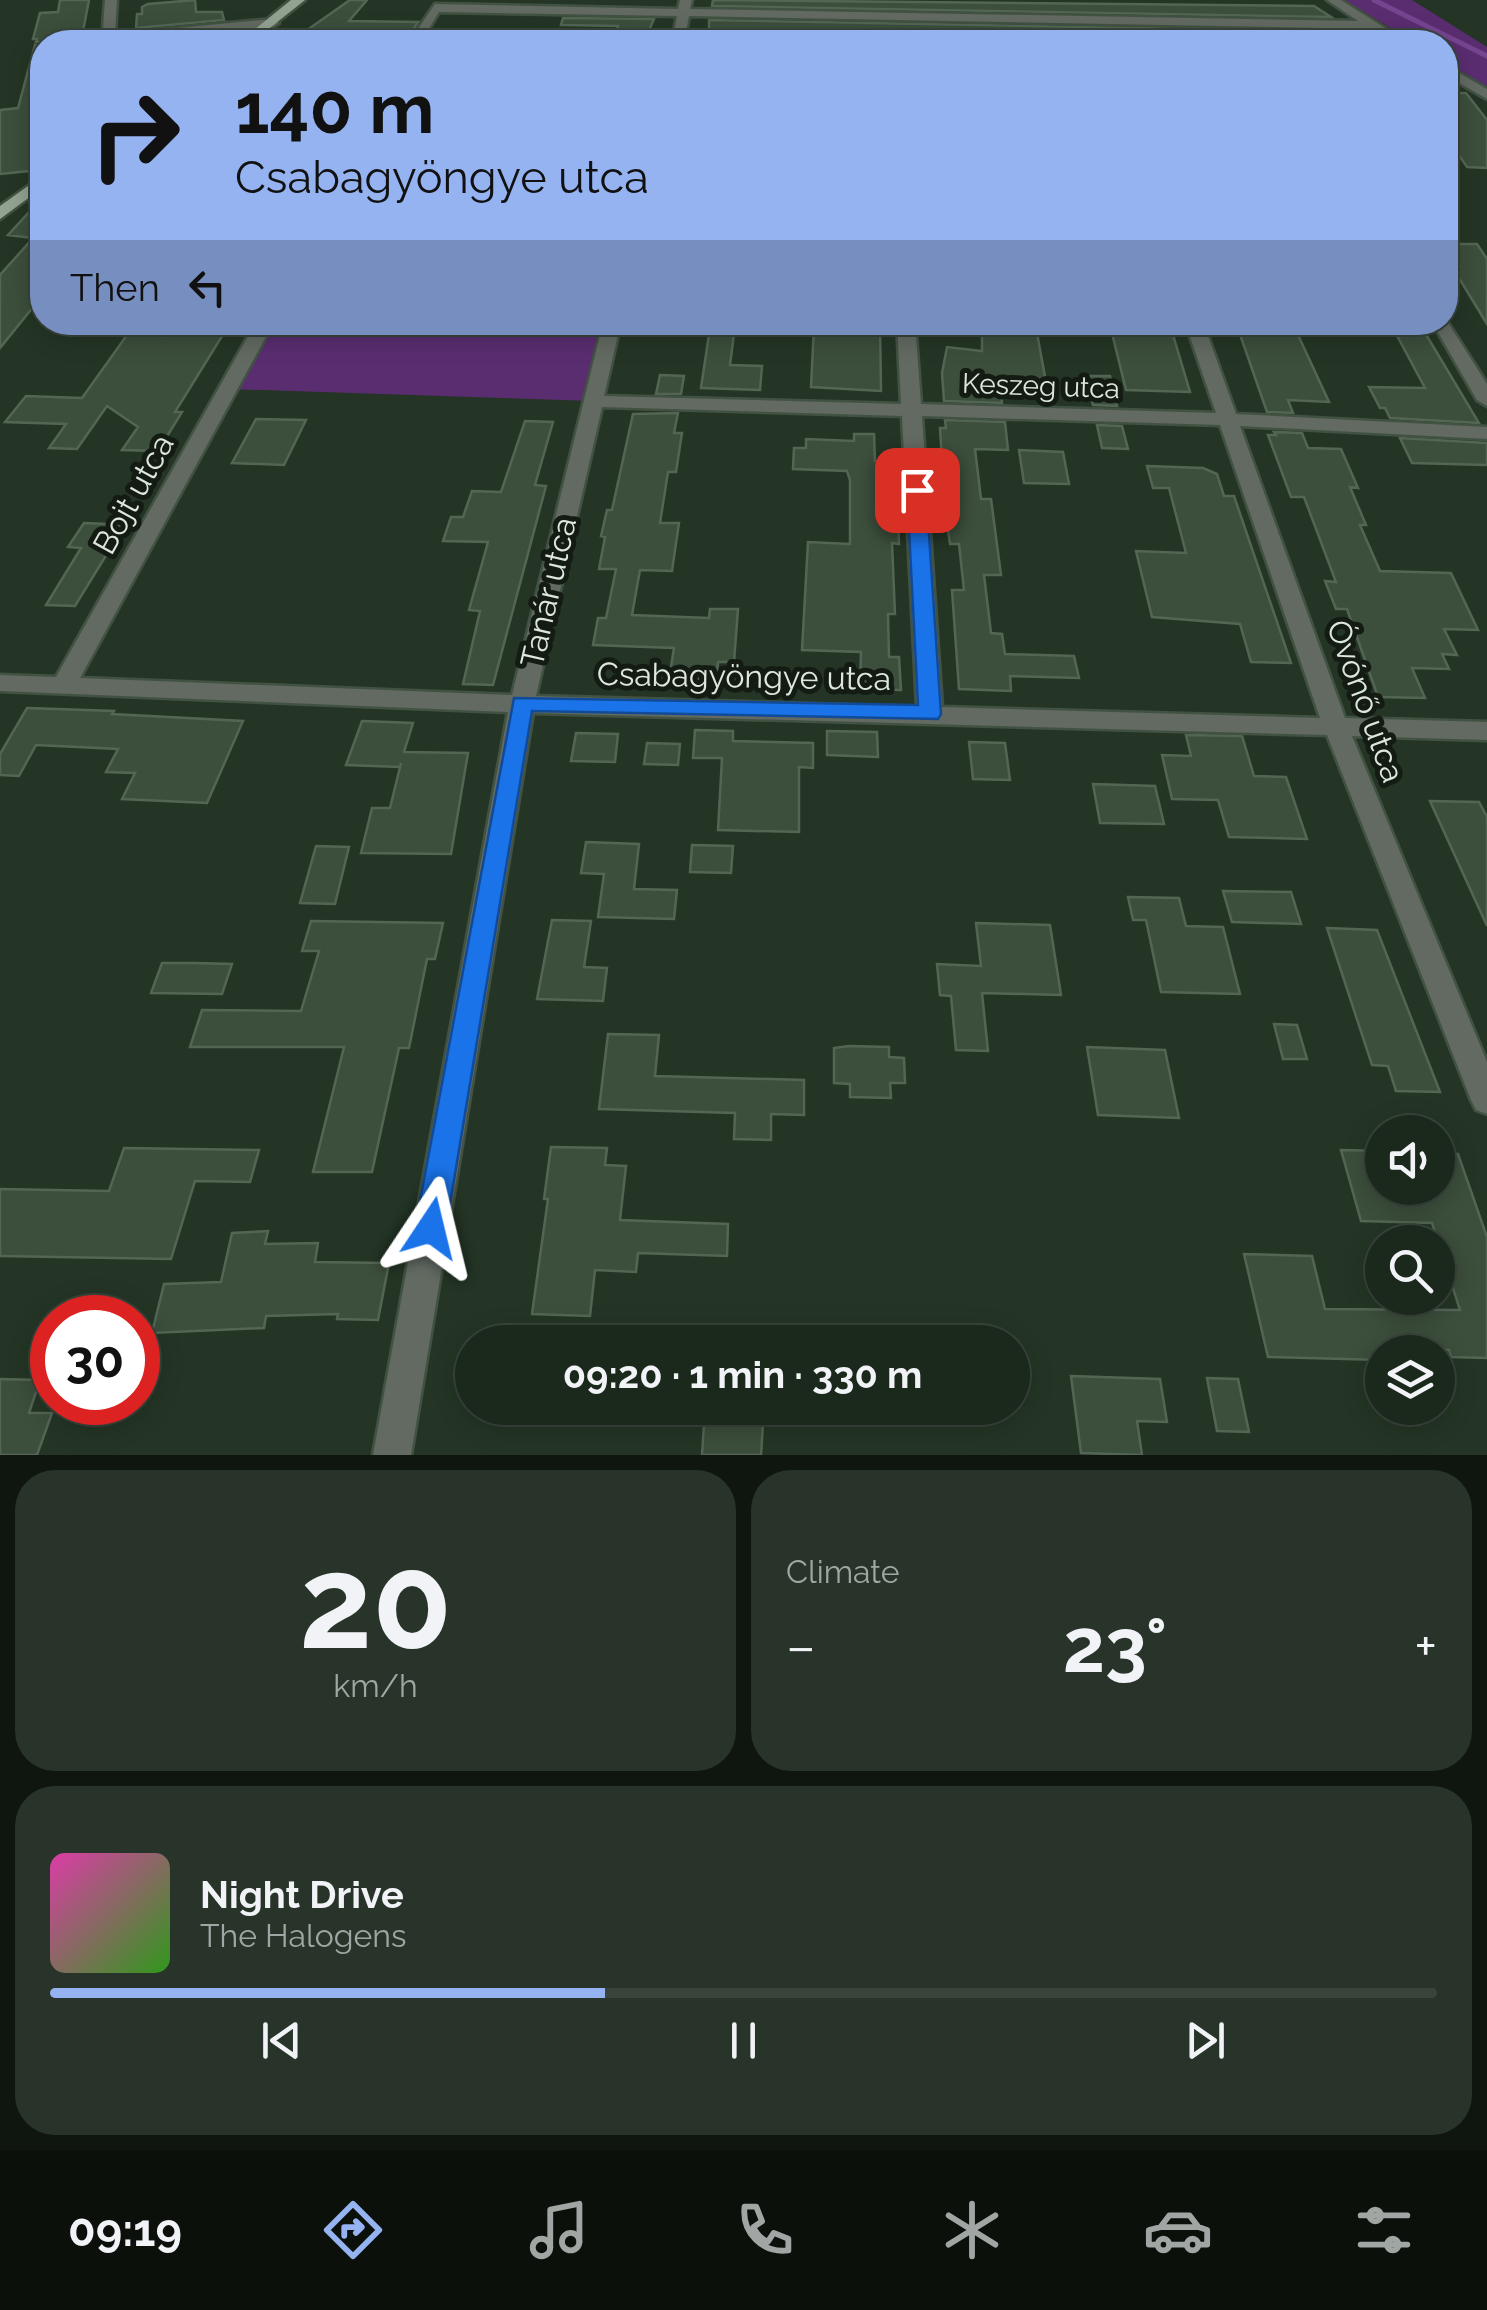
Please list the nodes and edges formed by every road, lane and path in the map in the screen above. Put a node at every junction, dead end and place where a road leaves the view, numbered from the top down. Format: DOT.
graph roads {
  1 [pos="111,0"];
  2 [pos="299,0"];
  3 [pos="1333,0"];
  4 [pos="467,4"];
  5 [pos="685,6"];
  6 [pos="273,22"];
  7 [pos="1373,25"];
  8 [pos="109,30"];
  9 [pos="204,30"];
  10 [pos="262,30"];
  11 [pos="422,30"];
  12 [pos="1382,30"];
  13 [pos="1458,77"];
  14 [pos="1481,91"];
  15 [pos="30,190"];
  16 [pos="0,214"];
  17 [pos="258,335"];
  18 [pos="609,335"];
  19 [pos="907,335"];
  20 [pos="1199,335"];
  21 [pos="1449,335"];
  22 [pos="1487,400"];
  23 [pos="594,401"];
  24 [pos="912,410"];
  25 [pos="1228,419"];
  26 [pos="1487,433"];
  27 [pos="0,682"];
  28 [pos="64,685"];
  29 [pos="522,704"];
  30 [pos="930,714"];
  31 [pos="1335,725"];
  32 [pos="1487,731"];
  33 [pos="1487,1100"];
  34 [pos="392,1455"];
  1 -- 8 [label="street"];
  2 -- 6 [label="main road"];
  3 -- 7 [label="street"];
  4 -- 5 [label="street"];
  4 -- 11 [label="street"];
  5 -- 7 [label="street"];
  6 -- 9 [label="street"];
  6 -- 10 [label="main road"];
  7 -- 12 [label="street"];
  13 -- 14 [label="street"];
  15 -- 16 [label="main road"];
  17 -- 28 [label="street, Bojt utca"];
  18 -- 23 [label="street, Tanár utca"];
  19 -- 24 [label="street"];
  20 -- 25 [label="street, Óvónő utca"];
  21 -- 22 [label="street"];
  23 -- 24 [label="street, Keszeg utca"];
  23 -- 29 [label="street, Tanár utca"];
  24 -- 25 [label="street, Keszeg utca"];
  24 -- 30 [label="street"];
  25 -- 26 [label="street, Keszeg utca"];
  25 -- 31 [label="street, Óvónő utca"];
  27 -- 28 [label="street, Csabagyöngye utca"];
  28 -- 29 [label="street, Csabagyöngye utca"];
  29 -- 30 [label="street, Csabagyöngye utca"];
  29 -- 34 [label="street, Tanár utca"];
  30 -- 31 [label="street, Csabagyöngye utca"];
  31 -- 32 [label="street, Csabagyöngye utca"];
  31 -- 33 [label="street, Óvónő utca"];
}
